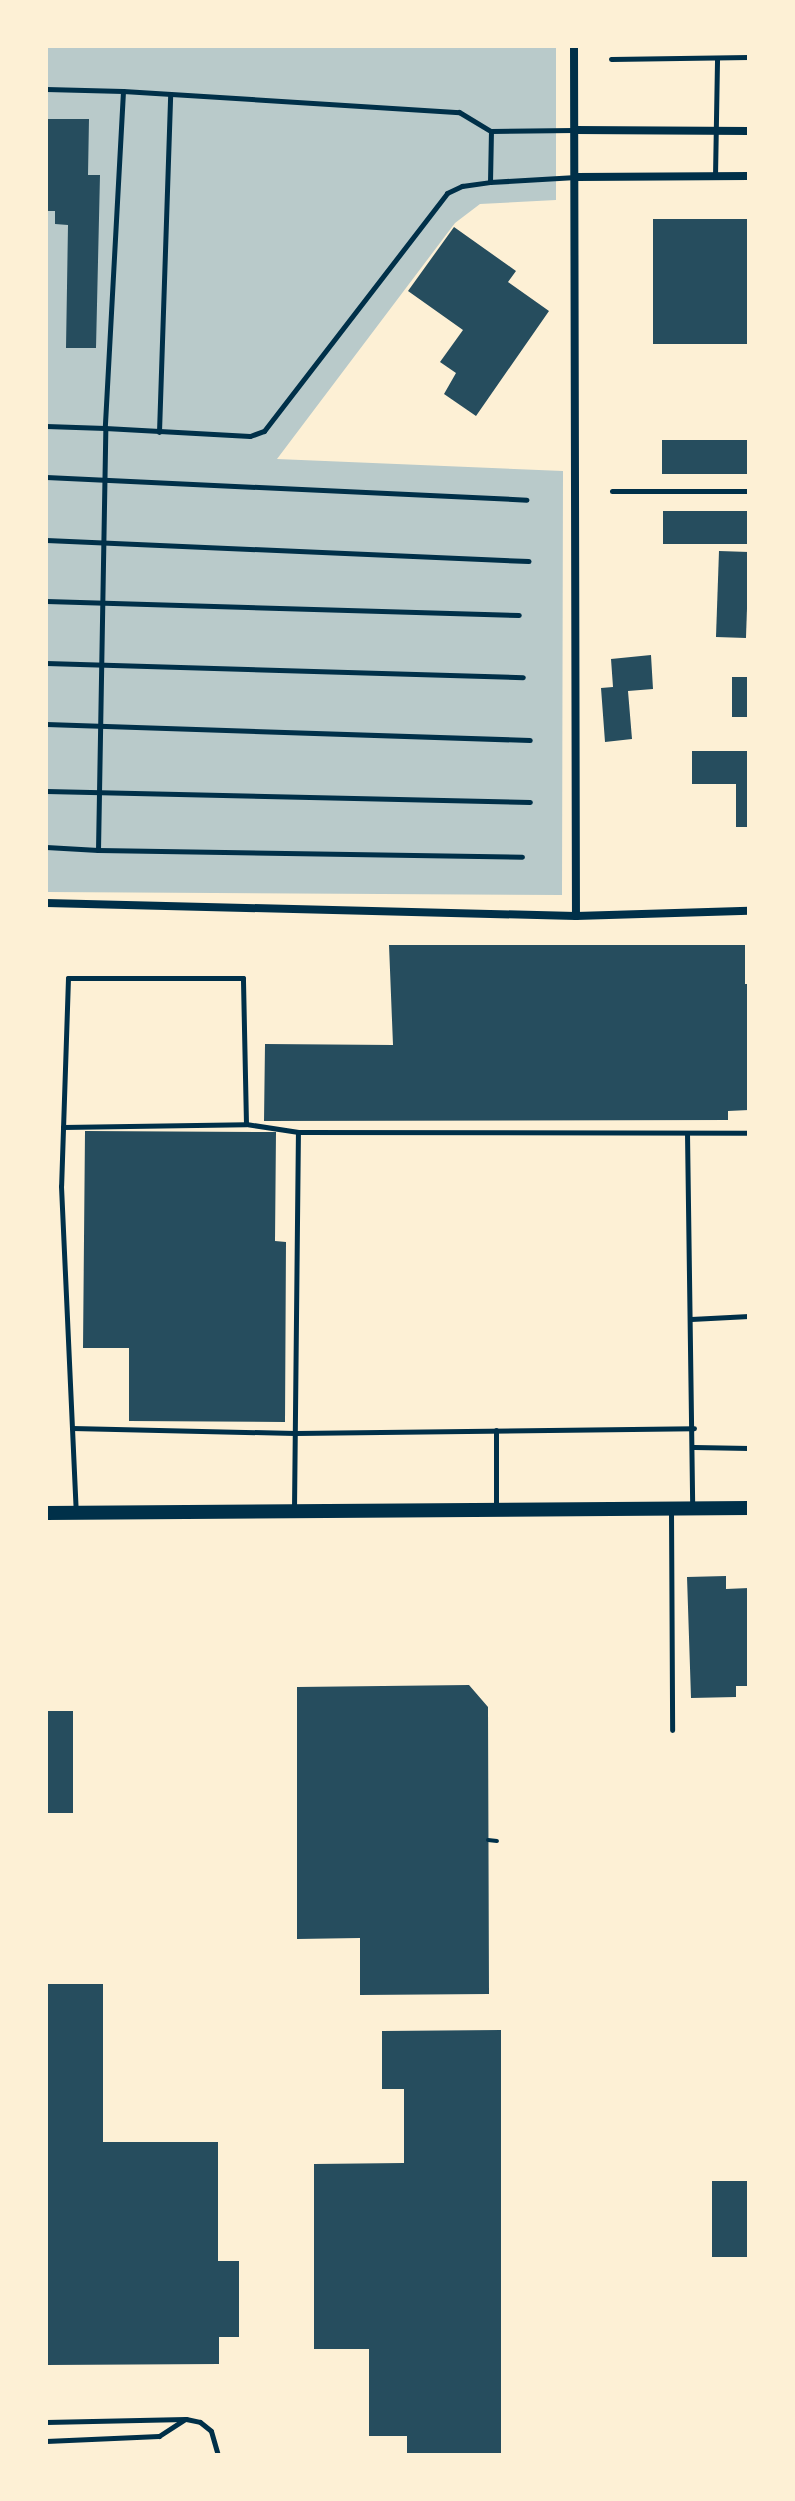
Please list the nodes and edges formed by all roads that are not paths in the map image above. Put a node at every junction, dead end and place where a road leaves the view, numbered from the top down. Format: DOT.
graph roads {
  1 [pos="574,46"];
  2 [pos="749,57"];
  3 [pos="717,58"];
  4 [pos="611,59"];
  5 [pos="46,89"];
  6 [pos="123,91"];
  7 [pos="170,94"];
  8 [pos="575,130"];
  9 [pos="491,131"];
  10 [pos="716,131"];
  11 [pos="749,131"];
  12 [pos="715,176"];
  13 [pos="749,176"];
  14 [pos="577,177"];
  15 [pos="490,182"];
  16 [pos="749,364"];
  17 [pos="749,408"];
  18 [pos="46,426"];
  19 [pos="105,428"];
  20 [pos="159,432"];
  21 [pos="46,477"];
  22 [pos="104,480"];
  23 [pos="612,491"];
  24 [pos="749,491"];
  25 [pos="526,500"];
  26 [pos="46,540"];
  27 [pos="104,542"];
  28 [pos="529,561"];
  29 [pos="46,601"];
  30 [pos="102,603"];
  31 [pos="519,615"];
  32 [pos="46,663"];
  33 [pos="101,665"];
  34 [pos="523,677"];
  35 [pos="46,724"];
  36 [pos="100,727"];
  37 [pos="530,740"];
  38 [pos="46,791"];
  39 [pos="99,794"];
  40 [pos="530,802"];
  41 [pos="46,847"];
  42 [pos="98,850"];
  43 [pos="522,857"];
  44 [pos="46,903"];
  45 [pos="749,911"];
  46 [pos="576,916"];
  47 [pos="246,1124"];
  48 [pos="63,1127"];
  49 [pos="298,1132"];
  50 [pos="687,1133"];
  51 [pos="749,1133"];
  52 [pos="749,1316"];
  53 [pos="691,1319"];
  54 [pos="72,1428"];
  55 [pos="694,1428"];
  56 [pos="496,1430"];
  57 [pos="295,1433"];
  58 [pos="694,1447"];
  59 [pos="749,1448"];
  60 [pos="749,1508"];
  61 [pos="671,1509"];
  62 [pos="692,1509"];
  63 [pos="496,1511"];
  64 [pos="46,1513"];
  65 [pos="76,1513"];
  66 [pos="294,1513"];
  67 [pos="672,1730"];
  68 [pos="186,2419"];
  69 [pos="46,2422"];
  70 [pos="46,2441"];
  71 [pos="218,2455"];
  1 -- 8 [label="street"];
  2 -- 3 [label="lane"];
  3 -- 4 [label="lane"];
  3 -- 10 [label="lane"];
  5 -- 6 [label="lane"];
  6 -- 7 [label="lane"];
  6 -- 19 [label="lane"];
  7 -- 9 [label="lane"];
  7 -- 20 [label="lane"];
  8 -- 9 [label="lane"];
  8 -- 10 [label="street"];
  8 -- 14 [label="street"];
  9 -- 15 [label="lane"];
  10 -- 11 [label="street"];
  10 -- 12 [label="lane"];
  12 -- 13 [label="street"];
  12 -- 14 [label="street"];
  14 -- 15 [label="lane"];
  14 -- 46 [label="street"];
  15 -- 20 [label="lane"];
  16 -- 17 [label="lane"];
  18 -- 19 [label="lane"];
  19 -- 20 [label="lane"];
  19 -- 22 [label="lane"];
  21 -- 22 [label="lane"];
  22 -- 25 [label="lane"];
  22 -- 27 [label="lane"];
  23 -- 24 [label="lane"];
  26 -- 27 [label="lane"];
  27 -- 28 [label="lane"];
  27 -- 30 [label="lane"];
  29 -- 30 [label="lane"];
  30 -- 31 [label="lane"];
  30 -- 33 [label="lane"];
  32 -- 33 [label="lane"];
  33 -- 34 [label="lane"];
  33 -- 36 [label="lane"];
  35 -- 36 [label="lane"];
  36 -- 37 [label="lane"];
  36 -- 39 [label="lane"];
  38 -- 39 [label="lane"];
  39 -- 40 [label="lane"];
  39 -- 42 [label="lane"];
  41 -- 42 [label="lane"];
  42 -- 43 [label="lane"];
  44 -- 46 [label="street"];
  45 -- 46 [label="street"];
  47 -- 48 [label="lane"];
  47 -- 48 [label="lane"];
  47 -- 49 [label="lane"];
  48 -- 54 [label="lane"];
  49 -- 50 [label="lane"];
  49 -- 57 [label="lane"];
  50 -- 51 [label="lane"];
  50 -- 53 [label="lane"];
  52 -- 53 [label="lane"];
  53 -- 55 [label="lane"];
  54 -- 57 [label="lane"];
  54 -- 65 [label="lane"];
  55 -- 56 [label="lane"];
  55 -- 58 [label="lane"];
  56 -- 57 [label="lane"];
  56 -- 63 [label="lane"];
  57 -- 66 [label="lane"];
  58 -- 59 [label="lane"];
  58 -- 62 [label="lane"];
  60 -- 62 [label="main road"];
  61 -- 62 [label="main road"];
  61 -- 63 [label="main road"];
  61 -- 67 [label="lane"];
  63 -- 66 [label="main road"];
  64 -- 65 [label="main road"];
  65 -- 66 [label="main road"];
  68 -- 69 [label="lane"];
  68 -- 70 [label="lane"];
  68 -- 71 [label="lane"];
}
